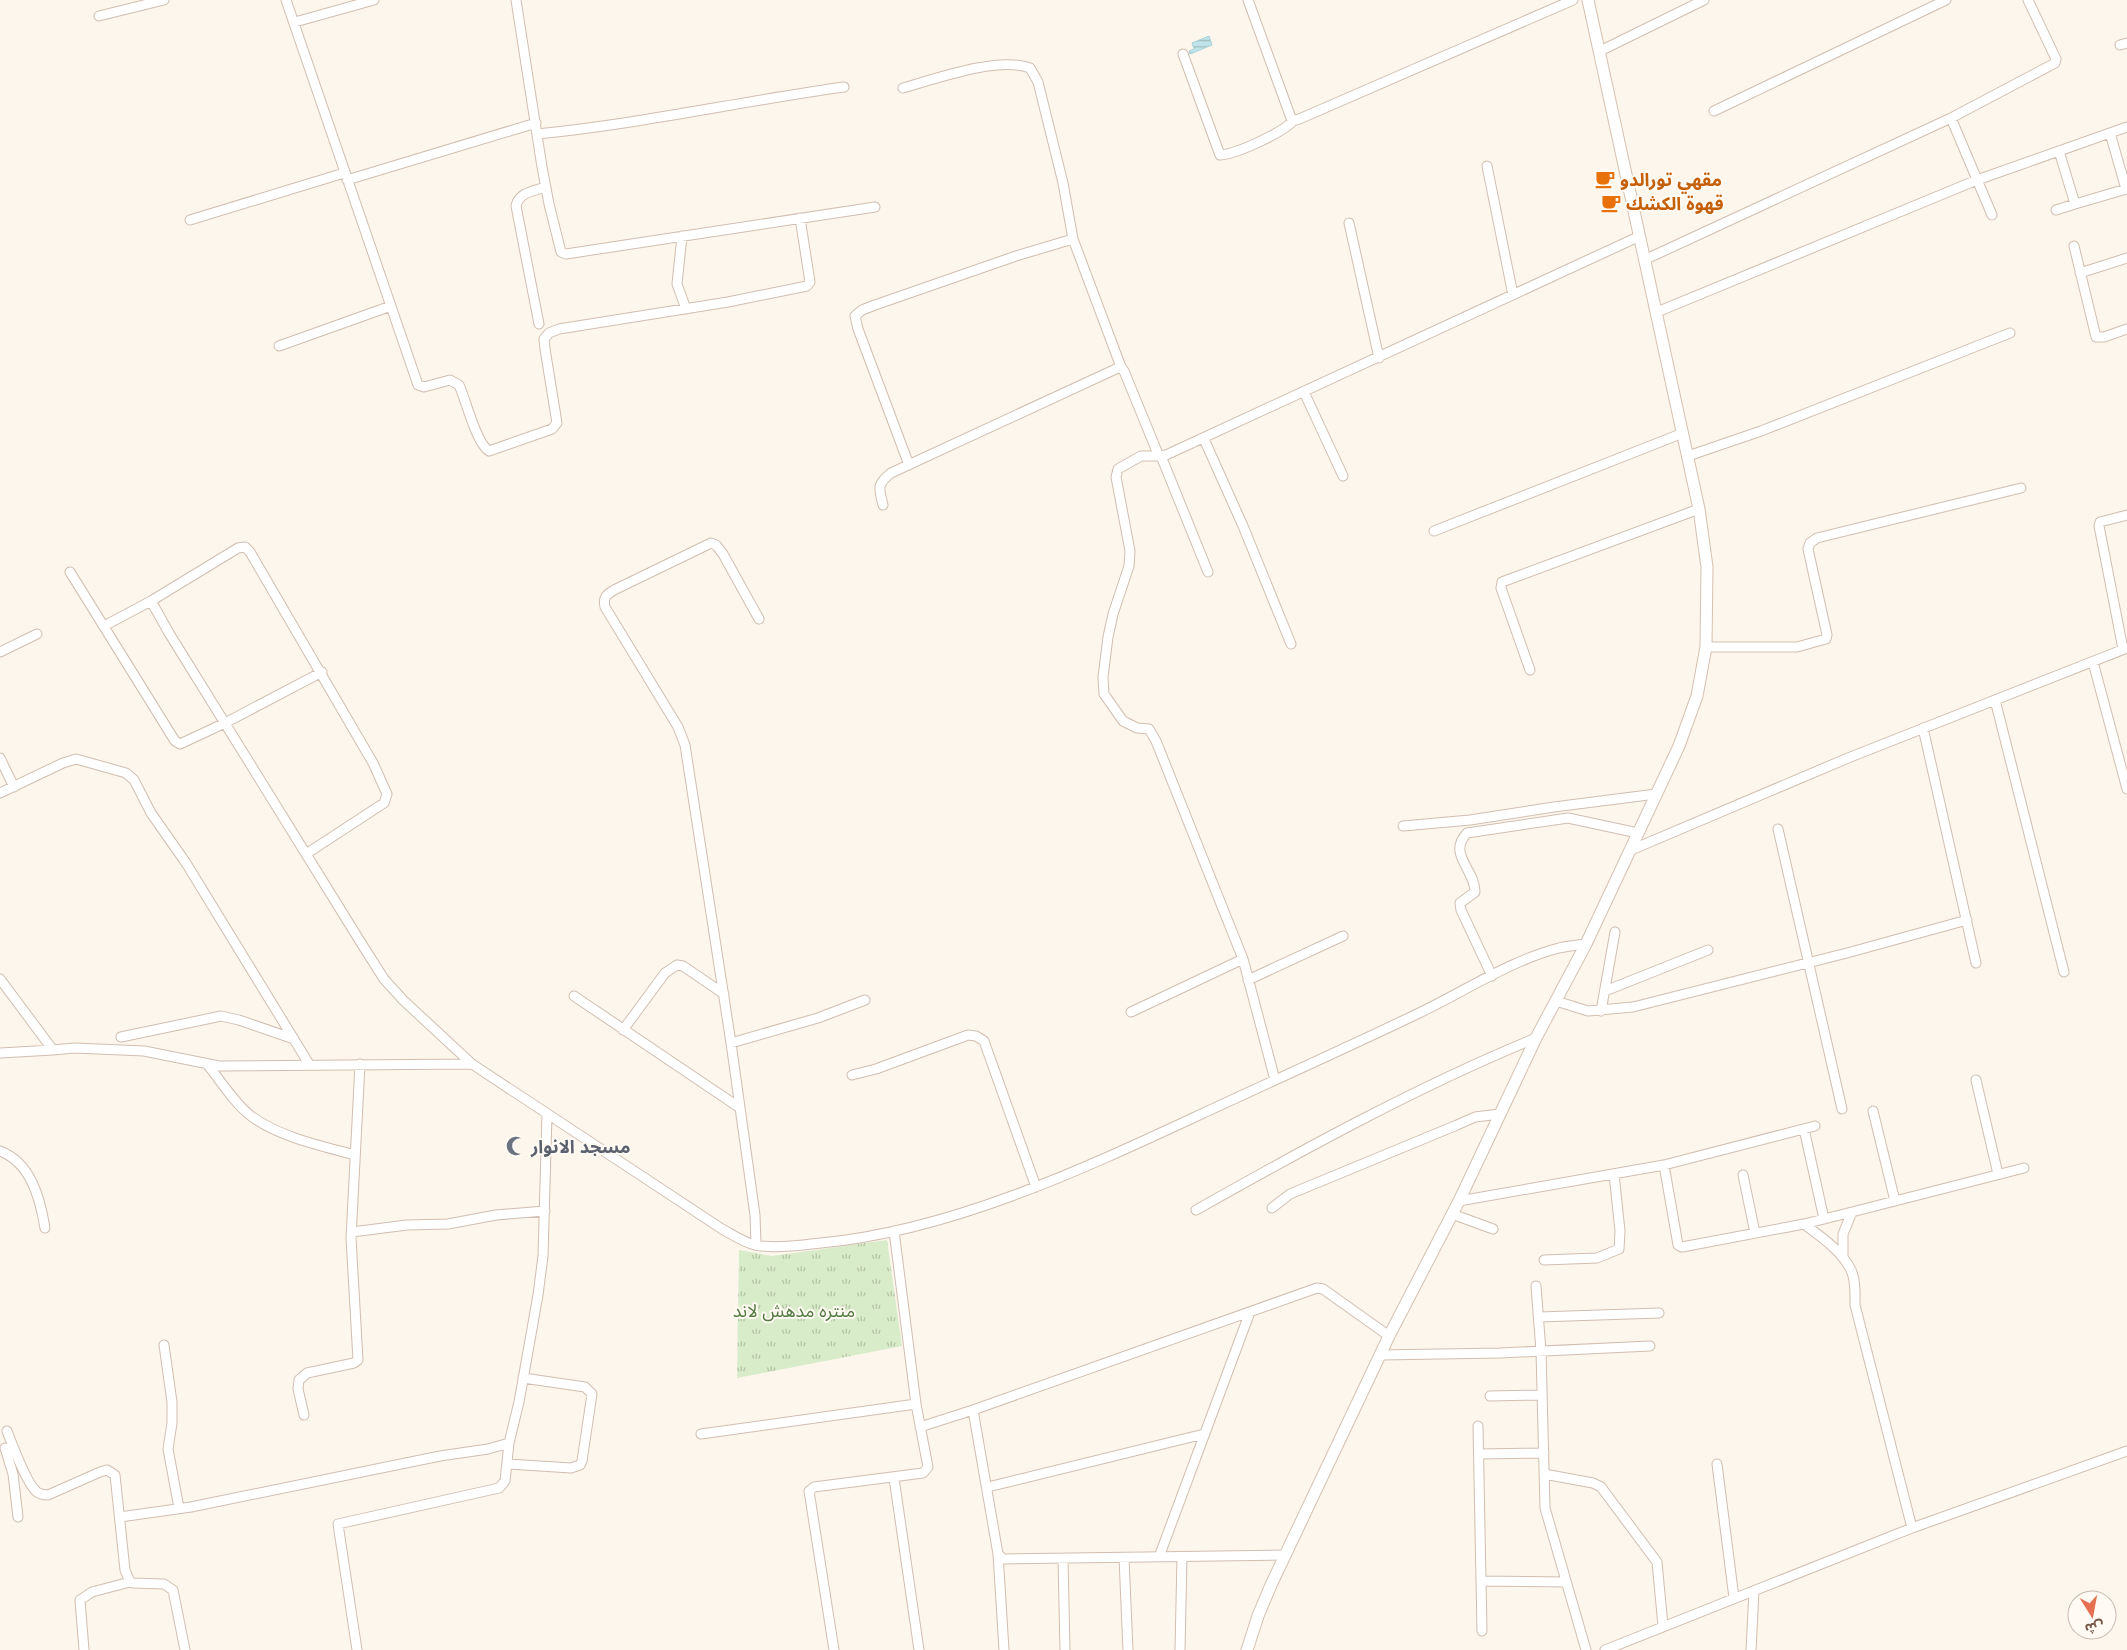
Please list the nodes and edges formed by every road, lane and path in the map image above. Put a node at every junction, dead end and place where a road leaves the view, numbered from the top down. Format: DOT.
graph roads {
  1 [pos="164,0"];
  2 [pos="286,0"];
  3 [pos="374,0"];
  4 [pos="516,0"];
  5 [pos="1248,0"];
  6 [pos="1573,0"];
  7 [pos="1588,0"];
  8 [pos="1704,0"];
  9 [pos="1946,0"];
  10 [pos="2028,0"];
  11 [pos="99,16"];
  12 [pos="296,22"];
  13 [pos="1600,51"];
  14 [pos="1183,54"];
  15 [pos="844,87"];
  16 [pos="903,88"];
  17 [pos="1714,110"];
  18 [pos="1951,118"];
  19 [pos="1294,120"];
  20 [pos="536,123"];
  21 [pos="2127,127"];
  22 [pos="2110,133"];
  23 [pos="537,134"];
  24 [pos="2059,151"];
  25 [pos="1487,166"];
  26 [pos="346,176"];
  27 [pos="1977,180"];
  28 [pos="546,187"];
  29 [pos="2126,191"];
  30 [pos="2075,204"];
  31 [pos="875,207"];
  32 [pos="2056,210"];
  33 [pos="1992,215"];
  34 [pos="800,218"];
  35 [pos="190,220"];
  36 [pos="1349,223"];
  37 [pos="682,236"];
  38 [pos="1640,236"];
  39 [pos="1073,239"];
  40 [pos="2074,246"];
  41 [pos="2127,258"];
  42 [pos="1644,260"];
  43 [pos="2080,273"];
  44 [pos="1513,295"];
  45 [pos="390,306"];
  46 [pos="686,309"];
  47 [pos="1656,312"];
  48 [pos="539,324"];
  49 [pos="2127,330"];
  50 [pos="2010,332"];
  51 [pos="279,346"];
  52 [pos="1379,358"];
  53 [pos="1121,367"];
  54 [pos="1304,392"];
  55 [pos="1683,433"];
  56 [pos="1204,439"];
  57 [pos="1161,456"];
  58 [pos="1688,456"];
  59 [pos="909,465"];
  60 [pos="1343,476"];
  61 [pos="2021,488"];
  62 [pos="883,505"];
  63 [pos="1699,509"];
  64 [pos="2127,515"];
  65 [pos="1434,531"];
  66 [pos="70,572"];
  67 [pos="1208,572"];
  68 [pos="151,601"];
  69 [pos="759,619"];
  70 [pos="104,626"];
  71 [pos="37,634"];
  72 [pos="1291,644"];
  73 [pos="1706,647"];
  74 [pos="2125,648"];
  75 [pos="0,652"];
  76 [pos="2093,662"];
  77 [pos="1530,670"];
  78 [pos="322,672"];
  79 [pos="1995,700"];
  80 [pos="225,723"];
  81 [pos="1923,728"];
  82 [pos="0,758"];
  83 [pos="14,787"];
  84 [pos="2127,789"];
  85 [pos="0,793"];
  86 [pos="1656,794"];
  87 [pos="1403,826"];
  88 [pos="1778,829"];
  89 [pos="1638,833"];
  90 [pos="1631,850"];
  91 [pos="306,854"];
  92 [pos="1966,920"];
  93 [pos="1615,932"];
  94 [pos="1344,936"];
  95 [pos="1586,944"];
  96 [pos="1708,950"];
  97 [pos="1243,960"];
  98 [pos="1809,963"];
  99 [pos="1976,963"];
  100 [pos="2064,972"];
  101 [pos="1492,976"];
  102 [pos="0,979"];
  103 [pos="1248,980"];
  104 [pos="1605,991"];
  105 [pos="724,994"];
  106 [pos="574,996"];
  107 [pos="865,1000"];
  108 [pos="1556,1001"];
  109 [pos="1602,1011"];
  110 [pos="1131,1012"];
  111 [pos="624,1030"];
  112 [pos="120,1037"];
  113 [pos="1536,1038"];
  114 [pos="294,1039"];
  115 [pos="731,1043"];
  116 [pos="53,1050"];
  117 [pos="0,1053"];
  118 [pos="207,1064"];
  119 [pos="309,1064"];
  120 [pos="360,1064"];
  121 [pos="472,1064"];
  122 [pos="852,1075"];
  123 [pos="1275,1080"];
  124 [pos="1976,1080"];
  125 [pos="740,1108"];
  126 [pos="1842,1110"];
  127 [pos="1873,1111"];
  128 [pos="546,1114"];
  129 [pos="1500,1114"];
  130 [pos="1815,1126"];
  131 [pos="1804,1129"];
  132 [pos="0,1151"];
  133 [pos="355,1155"];
  134 [pos="1664,1165"];
  135 [pos="2024,1168"];
  136 [pos="1614,1174"];
  137 [pos="1998,1174"];
  138 [pos="1743,1175"];
  139 [pos="1036,1187"];
  140 [pos="1459,1201"];
  141 [pos="1894,1201"];
  142 [pos="1272,1208"];
  143 [pos="1196,1210"];
  144 [pos="545,1211"];
  145 [pos="1852,1212"];
  146 [pos="1452,1214"];
  147 [pos="1824,1219"];
  148 [pos="1804,1224"];
  149 [pos="45,1228"];
  150 [pos="1493,1229"];
  151 [pos="894,1231"];
  152 [pos="352,1232"];
  153 [pos="1755,1233"];
  154 [pos="756,1245"];
  155 [pos="1843,1258"];
  156 [pos="1544,1260"];
  157 [pos="1536,1286"];
  158 [pos="1250,1312"];
  159 [pos="1659,1313"];
  160 [pos="1539,1317"];
  161 [pos="1389,1336"];
  162 [pos="164,1345"];
  163 [pos="1650,1346"];
  164 [pos="1541,1351"];
  165 [pos="1380,1355"];
  166 [pos="523,1378"];
  167 [pos="1542,1395"];
  168 [pos="1490,1396"];
  169 [pos="916,1404"];
  170 [pos="973,1410"];
  171 [pos="304,1415"];
  172 [pos="1478,1426"];
  173 [pos="920,1427"];
  174 [pos="7,1431"];
  175 [pos="701,1434"];
  176 [pos="1204,1434"];
  177 [pos="510,1443"];
  178 [pos="3,1446"];
  179 [pos="2127,1451"];
  180 [pos="1544,1453"];
  181 [pos="1479,1454"];
  182 [pos="17,1455"];
  183 [pos="508,1464"];
  184 [pos="1717,1464"];
  185 [pos="1544,1474"];
  186 [pos="894,1478"];
  187 [pos="988,1487"];
  188 [pos="179,1508"];
  189 [pos="120,1517"];
  190 [pos="18,1518"];
  191 [pos="1912,1528"];
  192 [pos="998,1554"];
  193 [pos="1285,1556"];
  194 [pos="1159,1557"];
  195 [pos="1182,1557"];
  196 [pos="1124,1558"];
  197 [pos="1063,1559"];
  198 [pos="1481,1581"];
  199 [pos="130,1582"];
  200 [pos="1566,1582"];
  201 [pos="1754,1591"];
  202 [pos="1734,1598"];
  203 [pos="1663,1626"];
  204 [pos="1482,1631"];
  205 [pos="84,1650"];
  206 [pos="185,1650"];
  207 [pos="357,1650"];
  208 [pos="834,1650"];
  209 [pos="919,1650"];
  210 [pos="1004,1650"];
  211 [pos="1065,1650"];
  212 [pos="1128,1650"];
  213 [pos="1180,1650"];
  214 [pos="1248,1650"];
  215 [pos="1586,1650"];
  216 [pos="1606,1650"];
  217 [pos="1751,1650"];
  1 -- 11 [label="street"];
  2 -- 12 [label="street"];
  3 -- 12 [label="street"];
  4 -- 20 [label="street"];
  5 -- 19 [label="street"];
  6 -- 19 [label="street"];
  7 -- 13 [label="main road"];
  8 -- 13 [label="street"];
  9 -- 17 [label="street"];
  10 -- 18 [label="street"];
  12 -- 26 [label="street"];
  13 -- 38 [label="main road"];
  14 -- 19 [label="street"];
  15 -- 23 [label="street"];
  16 -- 39 [label="street"];
  18 -- 27 [label="street"];
  18 -- 42 [label="street"];
  20 -- 23 [label="street"];
  20 -- 26 [label="street"];
  21 -- 22 [label="street"];
  22 -- 24 [label="street"];
  22 -- 29 [label="street"];
  23 -- 28 [label="street"];
  24 -- 27 [label="street"];
  24 -- 30 [label="street"];
  25 -- 44 [label="street"];
  26 -- 35 [label="street"];
  26 -- 45 [label="street"];
  27 -- 33 [label="street"];
  27 -- 47 [label="street"];
  28 -- 37 [label="street"];
  28 -- 48 [label="street"];
  29 -- 30 [label="street"];
  30 -- 32 [label="street"];
  31 -- 34 [label="street"];
  34 -- 37 [label="street"];
  34 -- 46 [label="street"];
  36 -- 52 [label="street"];
  37 -- 46 [label="street"];
  38 -- 42 [label="main road"];
  38 -- 44 [label="street"];
  39 -- 53 [label="street"];
  39 -- 59 [label="street"];
  40 -- 43 [label="street"];
  41 -- 43 [label="street"];
  42 -- 47 [label="main road"];
  43 -- 49 [label="street"];
  44 -- 52 [label="street"];
  45 -- 46 [label="street"];
  45 -- 51 [label="street"];
  47 -- 55 [label="main road"];
  50 -- 58 [label="street"];
  52 -- 54 [label="street"];
  53 -- 57 [label="street"];
  53 -- 59 [label="street"];
  54 -- 56 [label="street"];
  54 -- 60 [label="street"];
  55 -- 58 [label="main road"];
  55 -- 65 [label="street"];
  56 -- 57 [label="street"];
  56 -- 72 [label="street"];
  57 -- 67 [label="street"];
  57 -- 97 [label="street"];
  58 -- 63 [label="main road"];
  59 -- 62 [label="street"];
  61 -- 73 [label="street"];
  63 -- 73 [label="main road"];
  63 -- 77 [label="street"];
  64 -- 74 [label="street"];
  66 -- 70 [label="street"];
  68 -- 70 [label="street"];
  68 -- 78 [label="street"];
  68 -- 80 [label="street"];
  69 -- 105 [label="street"];
  70 -- 80 [label="street"];
  71 -- 75 [label="street"];
  73 -- 86 [label="main road"];
  74 -- 76 [label="street"];
  76 -- 79 [label="street"];
  76 -- 84 [label="street"];
  78 -- 80 [label="street"];
  78 -- 91 [label="street"];
  79 -- 81 [label="street"];
  79 -- 100 [label="street"];
  80 -- 91 [label="street"];
  81 -- 90 [label="street"];
  81 -- 92 [label="street"];
  82 -- 83 [label="street"];
  83 -- 85 [label="street"];
  83 -- 114 [label="street"];
  86 -- 87 [label="street"];
  86 -- 89 [label="main road"];
  88 -- 98 [label="street"];
  89 -- 90 [label="main road"];
  89 -- 101 [label="street"];
  90 -- 95 [label="main road"];
  91 -- 121 [label="street"];
  92 -- 98 [label="street"];
  92 -- 99 [label="street"];
  93 -- 104 [label="street"];
  94 -- 103 [label="street"];
  95 -- 101 [label="street"];
  95 -- 108 [label="main road"];
  96 -- 104 [label="street"];
  97 -- 103 [label="street"];
  97 -- 110 [label="street"];
  98 -- 109 [label="street"];
  98 -- 126 [label="street"];
  101 -- 123 [label="street"];
  102 -- 116 [label="street"];
  103 -- 123 [label="street"];
  104 -- 109 [label="street"];
  105 -- 111 [label="street"];
  105 -- 115 [label="street"];
  106 -- 111 [label="street"];
  107 -- 115 [label="street"];
  108 -- 109 [label="street"];
  108 -- 113 [label="main road"];
  111 -- 125 [label="street"];
  112 -- 114 [label="street"];
  113 -- 129 [label="main road"];
  113 -- 143 [label="street"];
  114 -- 119 [label="street"];
  115 -- 125 [label="street"];
  116 -- 117 [label="street"];
  116 -- 118 [label="street"];
  118 -- 119 [label="street"];
  118 -- 133 [label="street"];
  119 -- 120 [label="street"];
  120 -- 121 [label="street"];
  120 -- 133 [label="street"];
  121 -- 128 [label="street"];
  122 -- 139 [label="street"];
  123 -- 139 [label="street"];
  124 -- 137 [label="street"];
  125 -- 154 [label="street"];
  127 -- 141 [label="street"];
  128 -- 144 [label="street"];
  128 -- 154 [label="street"];
  129 -- 140 [label="main road"];
  129 -- 142 [label="street"];
  130 -- 131 [label="street"];
  131 -- 134 [label="street"];
  131 -- 147 [label="street"];
  132 -- 149 [label="street"];
  133 -- 152 [label="street"];
  134 -- 136 [label="street"];
  134 -- 153 [label="street"];
  135 -- 137 [label="street"];
  136 -- 140 [label="street"];
  136 -- 156 [label="street"];
  137 -- 141 [label="street"];
  138 -- 153 [label="street"];
  139 -- 151 [label="street"];
  140 -- 146 [label="main road"];
  141 -- 145 [label="street"];
  144 -- 152 [label="street"];
  144 -- 166 [label="street"];
  145 -- 147 [label="street"];
  145 -- 155 [label="street"];
  146 -- 150 [label="street"];
  146 -- 161 [label="main road"];
  147 -- 148 [label="street"];
  148 -- 153 [label="street"];
  148 -- 155 [label="street"];
  151 -- 154 [label="street"];
  151 -- 169 [label="street"];
  152 -- 171 [label="street"];
  155 -- 191 [label="street"];
  157 -- 160 [label="street"];
  158 -- 161 [label="street"];
  158 -- 170 [label="street"];
  158 -- 176 [label="street"];
  159 -- 160 [label="street"];
  160 -- 164 [label="street"];
  161 -- 165 [label="main road"];
  162 -- 188 [label="street"];
  163 -- 164 [label="street"];
  164 -- 165 [label="street"];
  164 -- 167 [label="street"];
  165 -- 193 [label="main road"];
  166 -- 177 [label="street"];
  166 -- 183 [label="street"];
  167 -- 168 [label="street"];
  167 -- 180 [label="street"];
  169 -- 173 [label="street"];
  169 -- 175 [label="street"];
  170 -- 173 [label="street"];
  170 -- 187 [label="street"];
  172 -- 181 [label="street"];
  173 -- 186 [label="street"];
  174 -- 182 [label="street"];
  176 -- 187 [label="street"];
  176 -- 194 [label="street"];
  177 -- 183 [label="street"];
  177 -- 188 [label="street"];
  178 -- 182 [label="street"];
  178 -- 190 [label="street"];
  179 -- 191 [label="street"];
  180 -- 181 [label="street"];
  180 -- 185 [label="street"];
  181 -- 198 [label="street"];
  182 -- 189 [label="street"];
  183 -- 207 [label="street"];
  184 -- 202 [label="street"];
  185 -- 200 [label="street"];
  185 -- 203 [label="street"];
  186 -- 208 [label="street"];
  186 -- 209 [label="street"];
  187 -- 192 [label="street"];
  188 -- 189 [label="street"];
  189 -- 199 [label="street"];
  191 -- 201 [label="street"];
  192 -- 197 [label="street"];
  192 -- 210 [label="street"];
  193 -- 195 [label="street"];
  193 -- 214 [label="main road"];
  194 -- 195 [label="street"];
  194 -- 196 [label="street"];
  195 -- 213 [label="street"];
  196 -- 197 [label="street"];
  196 -- 212 [label="street"];
  197 -- 211 [label="street"];
  198 -- 200 [label="street"];
  198 -- 204 [label="street"];
  199 -- 205 [label="street"];
  199 -- 206 [label="street"];
  200 -- 215 [label="street"];
  201 -- 202 [label="street"];
  201 -- 217 [label="street"];
  202 -- 203 [label="street"];
  203 -- 216 [label="street"];
}
